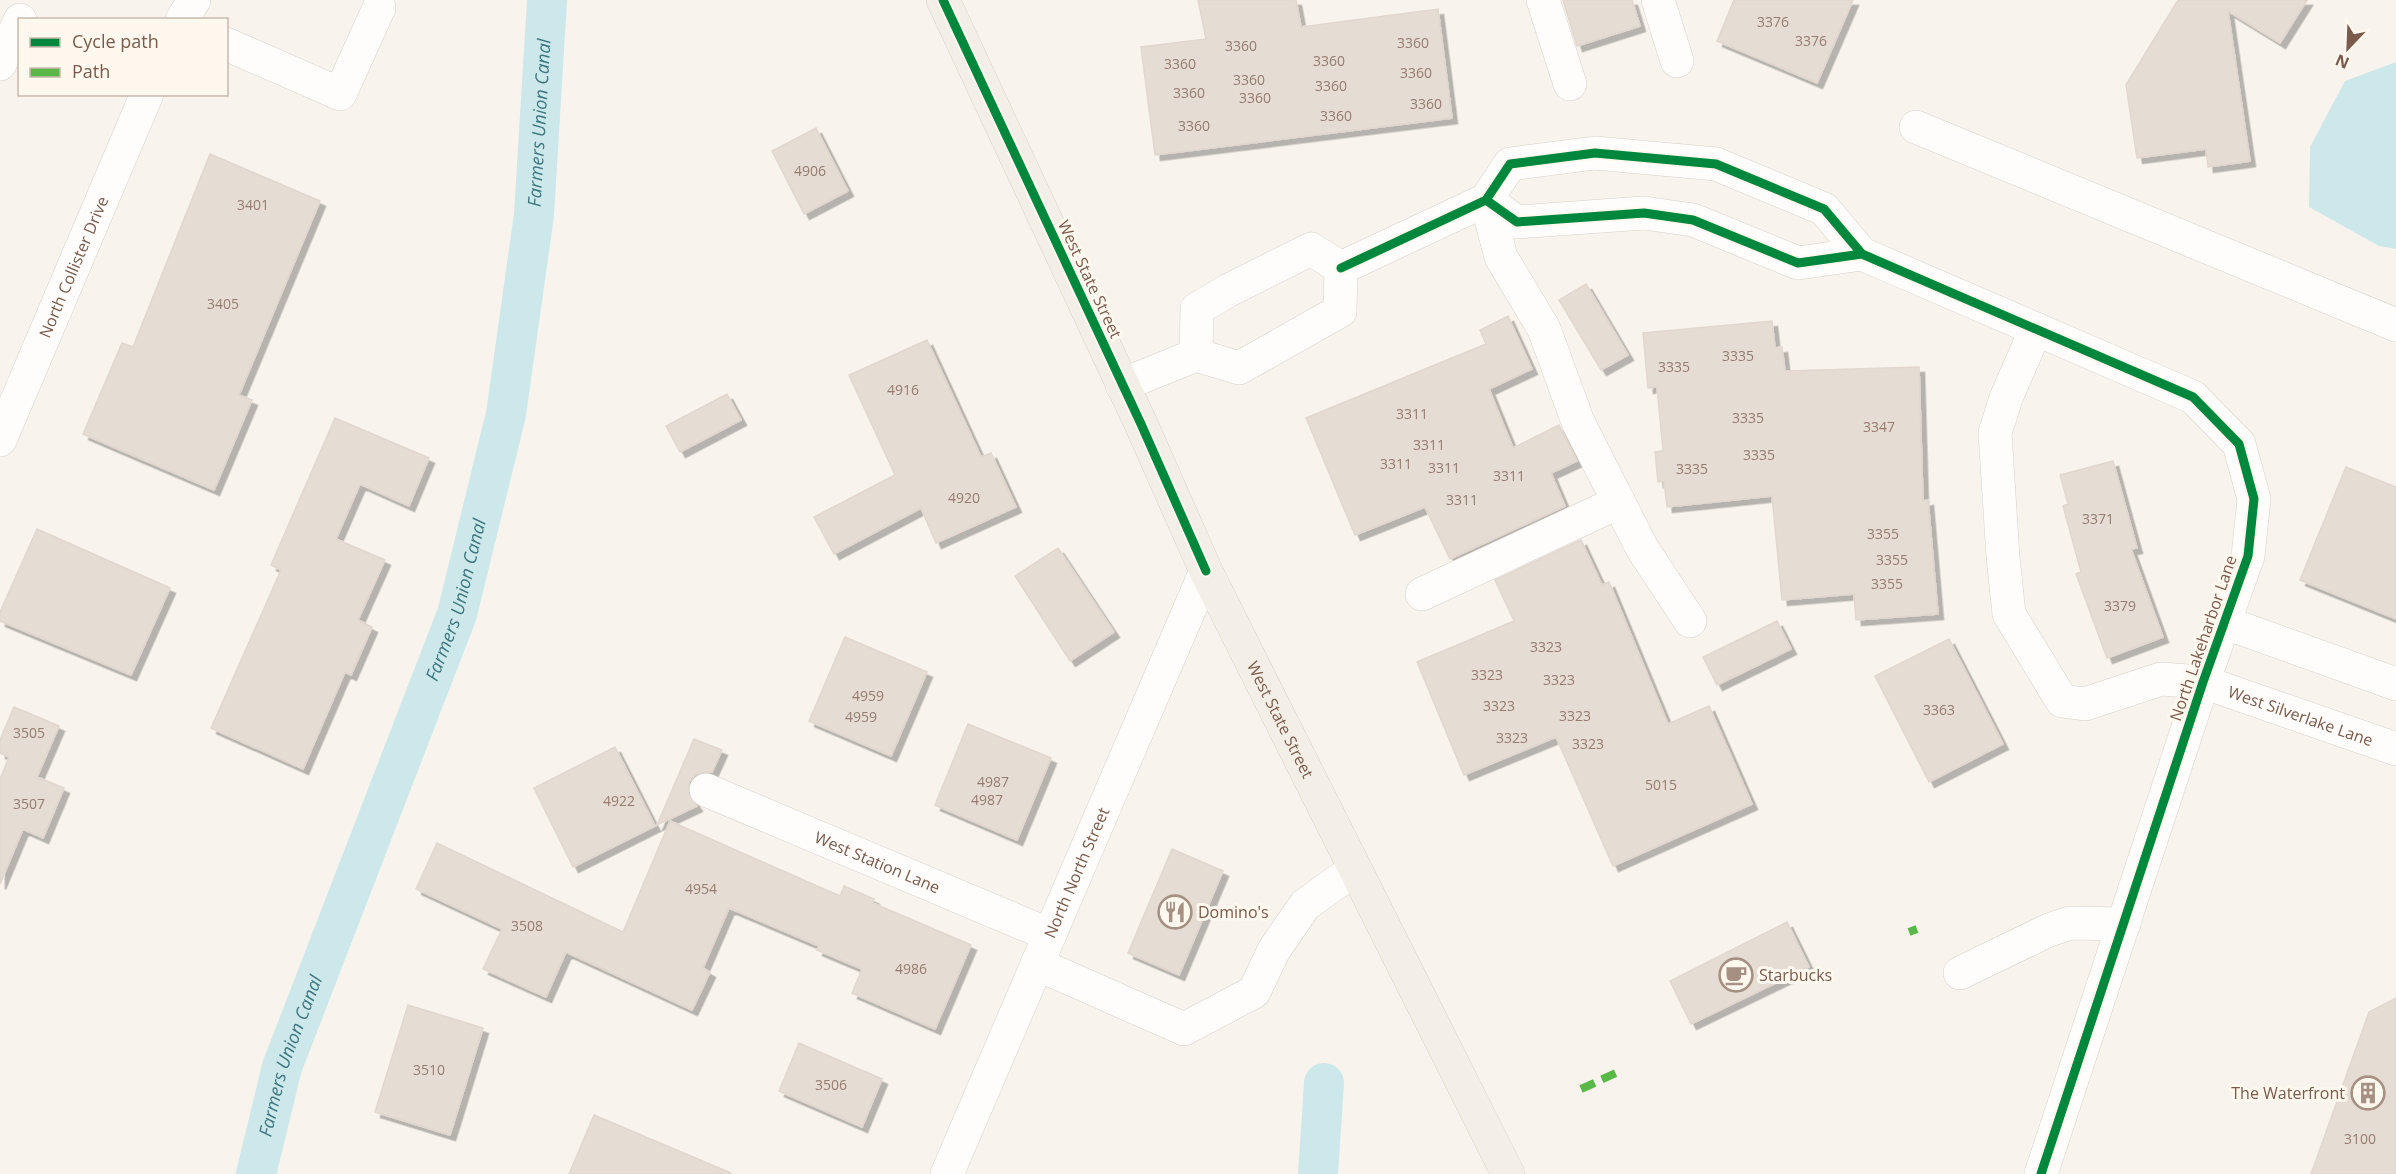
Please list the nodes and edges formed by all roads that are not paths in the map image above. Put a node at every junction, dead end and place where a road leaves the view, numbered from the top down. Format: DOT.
graph roads {
  1 [pos="28,0"];
  2 [pos="944,0"];
  3 [pos="1543,0"];
  4 [pos="1658,0"];
  5 [pos="379,8"];
  6 [pos="21,18"];
  7 [pos="18,24"];
  8 [pos="228,45"];
  9 [pos="1677,61"];
  10 [pos="0,64"];
  11 [pos="1570,84"];
  12 [pos="146,96"];
  13 [pos="1916,127"];
  14 [pos="1486,200"];
  15 [pos="1862,254"];
  16 [pos="1341,268"];
  17 [pos="2396,325"];
  18 [pos="2036,329"];
  19 [pos="1196,355"];
  20 [pos="1122,385"];
  21 [pos="0,440"];
  22 [pos="1618,502"];
  23 [pos="1206,571"];
  24 [pos="1422,594"];
  25 [pos="1690,621"];
  26 [pos="2226,623"];
  27 [pos="2203,682"];
  28 [pos="2396,684"];
  29 [pos="2396,749"];
  30 [pos="706,790"];
  31 [pos="1355,869"];
  32 [pos="2124,924"];
  33 [pos="1043,950"];
  34 [pos="1960,973"];
  35 [pos="947,1174"];
  36 [pos="1508,1174"];
  37 [pos="2042,1174"];
  1 -- 6 [label="street"];
  2 -- 20 [label="main road, West State Street"];
  3 -- 11 [label="street"];
  4 -- 9 [label="street"];
  5 -- 8 [label="street"];
  7 -- 10 [label="street"];
  12 -- 21 [label="street, North Collister Drive"];
  13 -- 17 [label="street"];
  14 -- 15 [label="street"];
  14 -- 15 [label="street, North Lakeharbor Lane"];
  14 -- 16 [label="street"];
  14 -- 22 [label="street"];
  15 -- 18 [label="street, North Lakeharbor Lane"];
  16 -- 19 [label="street"];
  16 -- 19 [label="street"];
  18 -- 26 [label="street, North Lakeharbor Lane"];
  18 -- 27 [label="street, West Silverlake Lane"];
  19 -- 20 [label="street"];
  20 -- 23 [label="main road, West State Street"];
  22 -- 24 [label="street"];
  22 -- 25 [label="street"];
  23 -- 31 [label="main road, West State Street"];
  23 -- 33 [label="street, North North Street"];
  26 -- 27 [label="street, North Lakeharbor Lane"];
  26 -- 28 [label="street"];
  27 -- 29 [label="street, West Silverlake Lane"];
  27 -- 32 [label="street, North Lakeharbor Lane"];
  30 -- 33 [label="street, West Station Lane"];
  31 -- 33 [label="street, West Station Lane"];
  31 -- 36 [label="main road, West State Street"];
  32 -- 34 [label="street"];
  32 -- 37 [label="street, North Lakeharbor Lane"];
  33 -- 35 [label="street, North North Street"];
}
